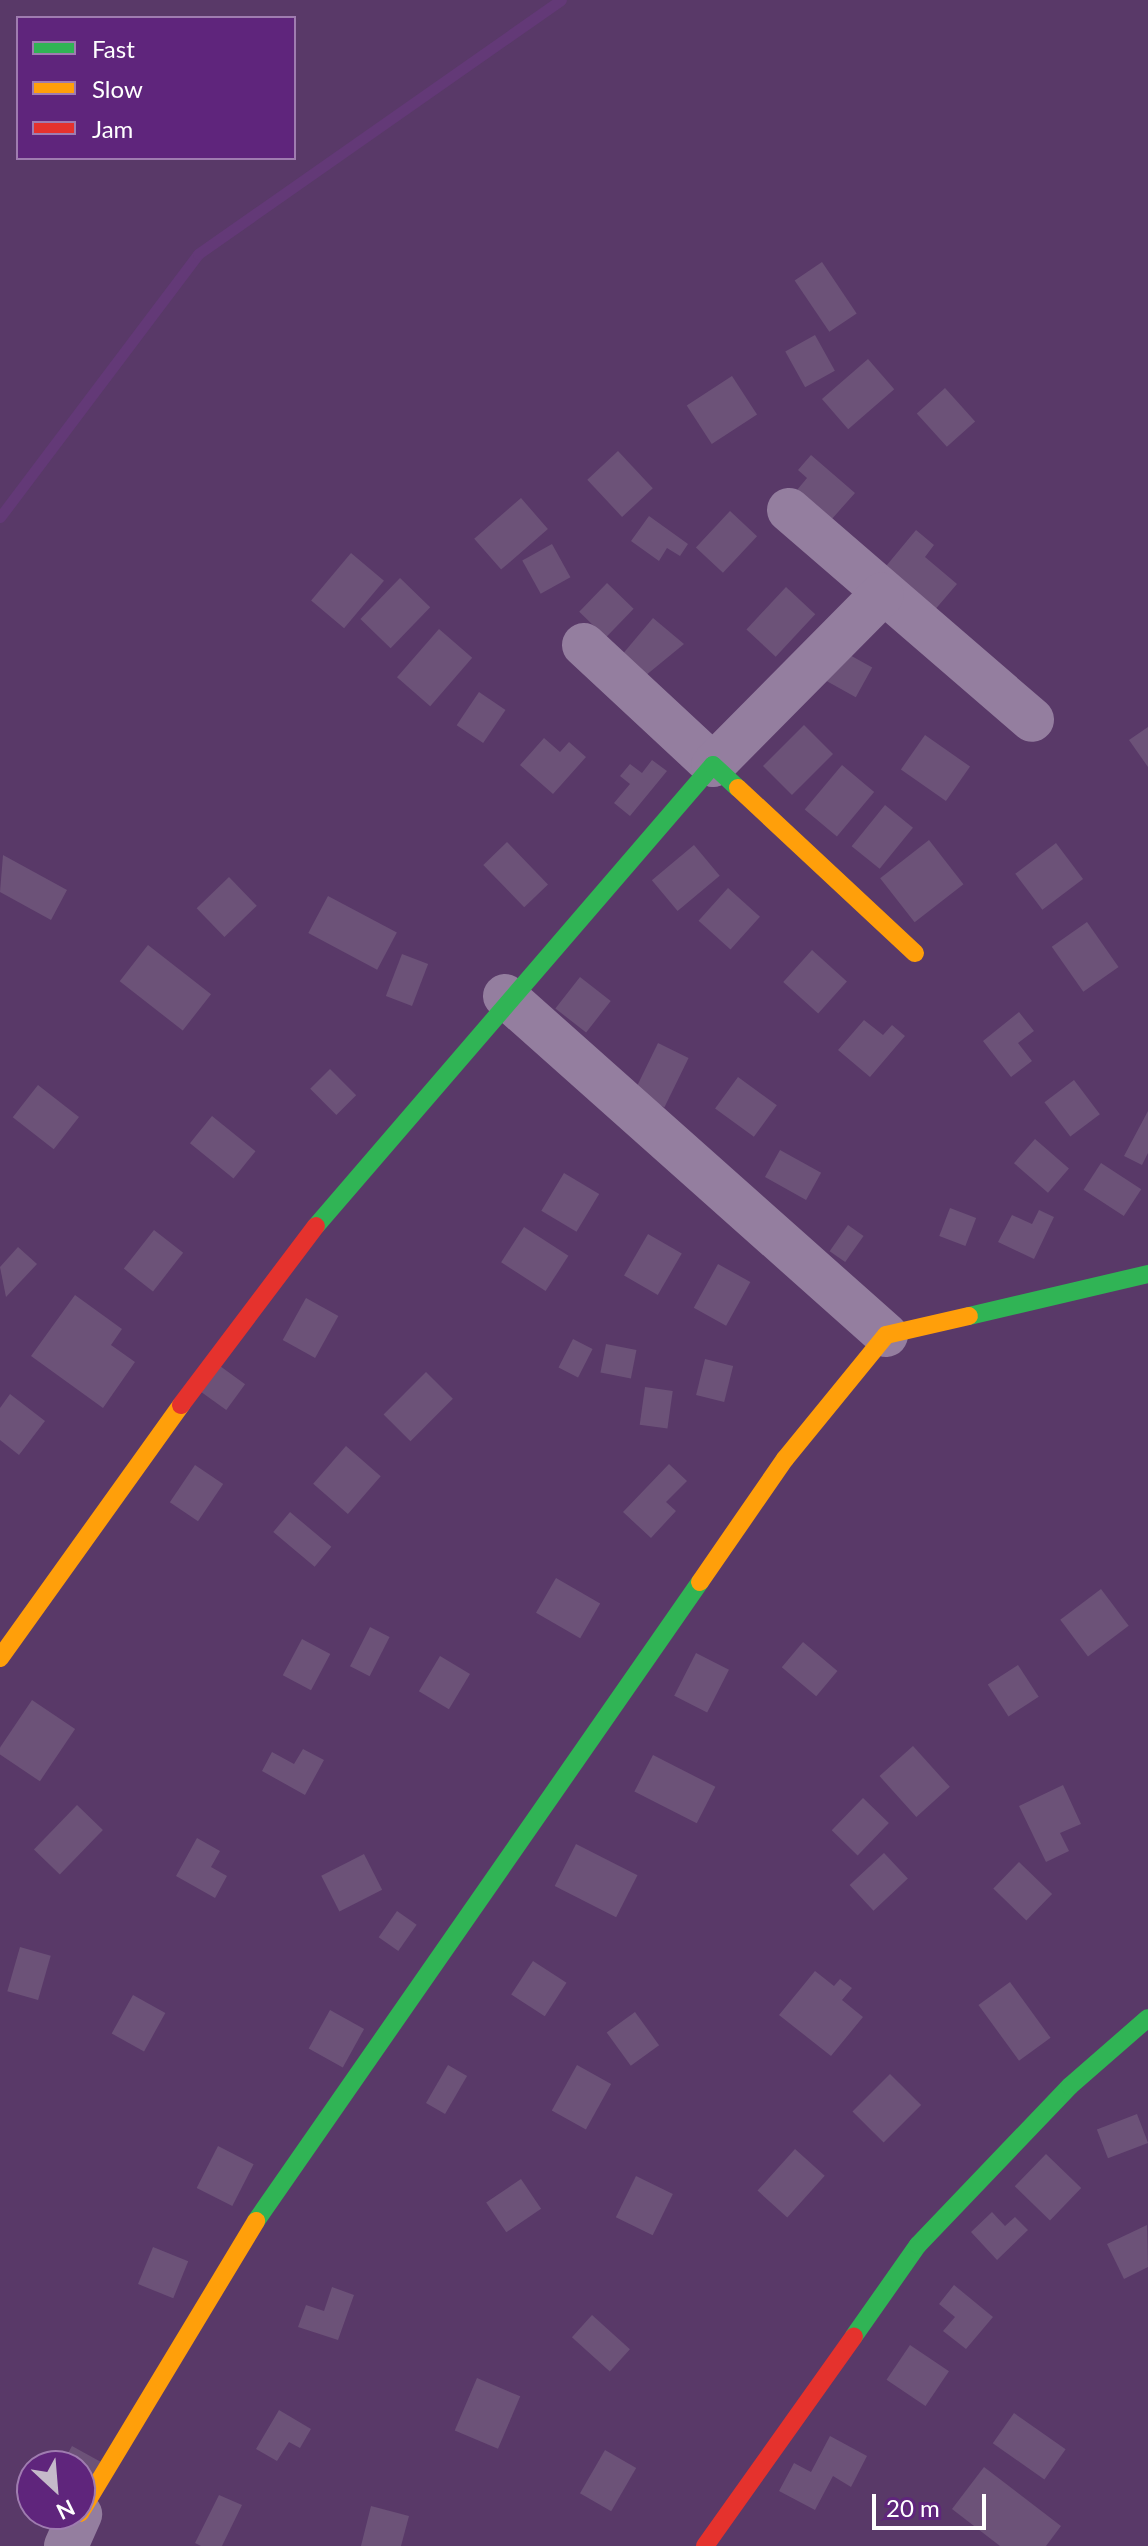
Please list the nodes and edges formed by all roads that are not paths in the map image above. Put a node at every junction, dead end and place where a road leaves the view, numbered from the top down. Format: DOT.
graph roads {
  1 [pos="789,510"];
  2 [pos="882,594"];
  3 [pos="584,645"];
  4 [pos="1032,720"];
  5 [pos="713,765"];
  6 [pos="915,953"];
  7 [pos="505,996"];
  8 [pos="1148,1274"];
  9 [pos="886,1335"];
  10 [pos="0,1658"];
  11 [pos="1148,2018"];
  12 [pos="96,2487"];
  13 [pos="705,2546"];
  1 -- 2 [label="street"];
  2 -- 4 [label="street"];
  2 -- 5 [label="street"];
  3 -- 5 [label="street"];
  5 -- 6 [label="street"];
  5 -- 7 [label="street"];
  7 -- 9 [label="street"];
  7 -- 10 [label="street"];
  8 -- 9 [label="street"];
  9 -- 12 [label="street"];
  11 -- 13 [label="street"];
}
